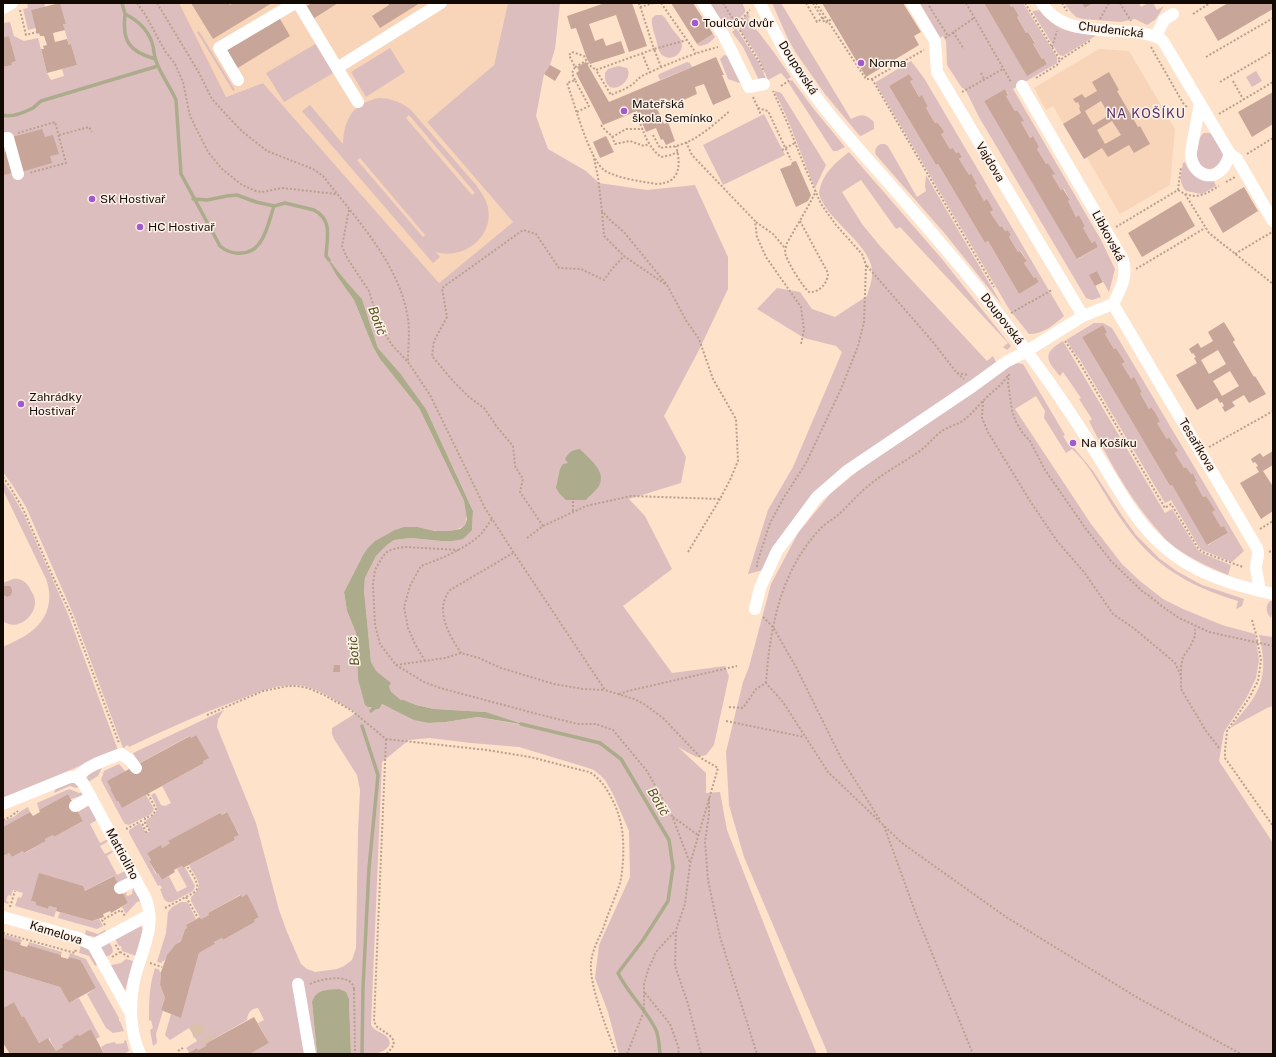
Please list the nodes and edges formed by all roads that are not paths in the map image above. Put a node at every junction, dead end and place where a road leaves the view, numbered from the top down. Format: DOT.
graph roads {
  1 [pos="295,3"];
  2 [pos="298,3"];
  3 [pos="441,3"];
  4 [pos="703,3"];
  5 [pos="760,3"];
  6 [pos="912,3"];
  7 [pos="1042,3"];
  8 [pos="16,7"];
  9 [pos="3,8"];
  10 [pos="1173,14"];
  11 [pos="1153,41"];
  12 [pos="337,68"];
  13 [pos="238,80"];
  14 [pos="767,83"];
  15 [pos="1017,86"];
  16 [pos="358,102"];
  17 [pos="1200,103"];
  18 [pos="5,139"];
  19 [pos="1234,156"];
  20 [pos="21,174"];
  21 [pos="1273,221"];
  22 [pos="1113,304"];
  23 [pos="1083,316"];
  24 [pos="1027,352"];
  25 [pos="1259,591"];
  26 [pos="1273,594"];
  27 [pos="755,609"];
  28 [pos="136,768"];
  29 [pos="77,777"];
  30 [pos="91,797"];
  31 [pos="3,804"];
  32 [pos="75,806"];
  33 [pos="136,880"];
  34 [pos="120,888"];
  35 [pos="150,915"];
  36 [pos="5,917"];
  37 [pos="93,945"];
  38 [pos="299,987"];
  39 [pos="132,1014"];
  40 [pos="140,1054"];
  41 [pos="310,1054"];
  1 -- 13 [label="street"];
  2 -- 12 [label="street"];
  3 -- 12 [label="street"];
  4 -- 14 [label="street"];
  5 -- 24 [label="street, Doupovská"];
  6 -- 23 [label="street, Vajdova"];
  7 -- 11 [label="street, Chudenická"];
  8 -- 9 [label="street"];
  10 -- 11 [label="street"];
  11 -- 17 [label="street, Chudenická"];
  12 -- 16 [label="street"];
  15 -- 22 [label="street, Libkovská"];
  17 -- 19 [label="street, Chudenická"];
  17 -- 19 [label="street"];
  18 -- 20 [label="street"];
  19 -- 21 [label="street, Chudenická"];
  22 -- 23 [label="street"];
  22 -- 25 [label="street, Tesaříkova"];
  23 -- 24 [label="street"];
  24 -- 25 [label="street, Doupovská"];
  24 -- 27 [label="street"];
  25 -- 26 [label="street, Doupovská"];
  28 -- 29 [label="street"];
  29 -- 30 [label="street, Mattioliho"];
  29 -- 31 [label="street"];
  30 -- 32 [label="street"];
  30 -- 33 [label="street, Mattioliho"];
  33 -- 34 [label="street"];
  33 -- 35 [label="street, Mattioliho"];
  35 -- 37 [label="street, Kamelova"];
  35 -- 39 [label="street, Mattioliho"];
  36 -- 37 [label="street, Kamelova"];
  37 -- 39 [label="street, Mattioliho"];
  38 -- 41 [label="street"];
  39 -- 40 [label="street, Mattioliho"];
}
